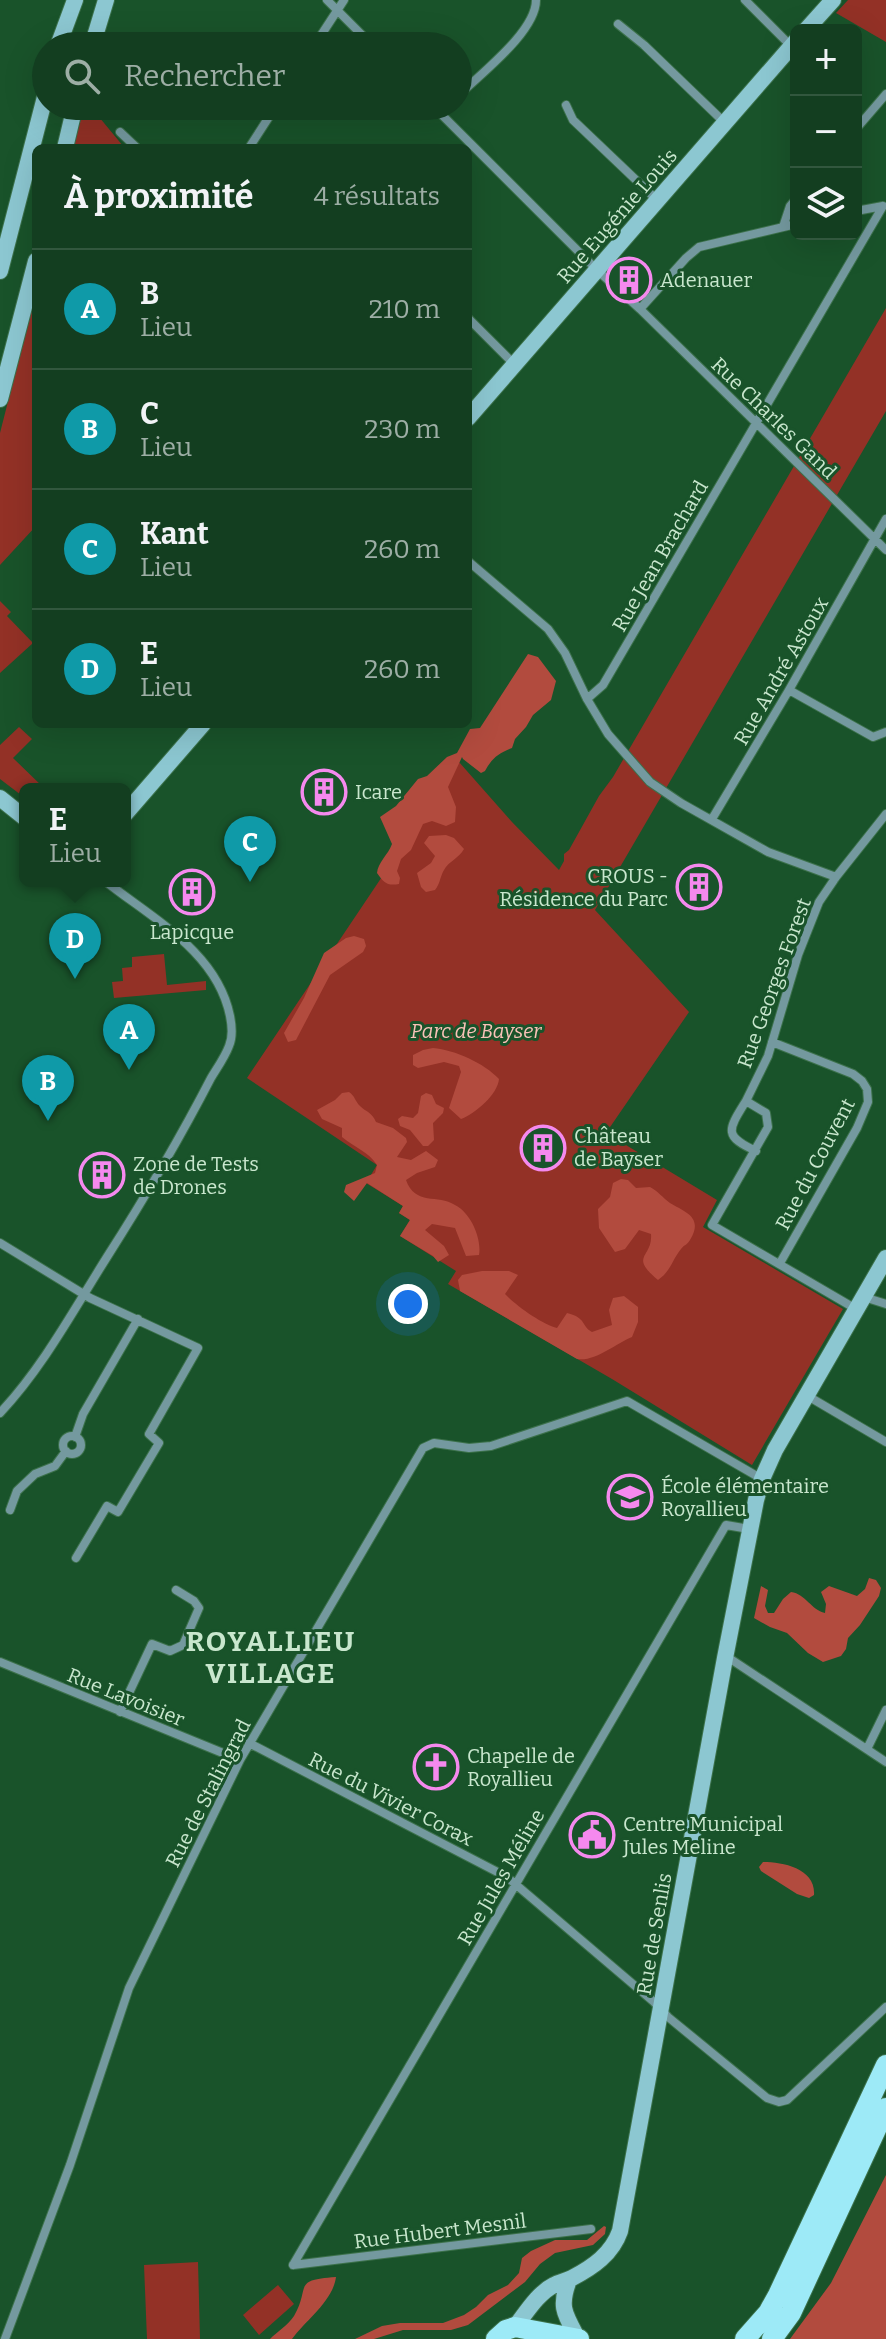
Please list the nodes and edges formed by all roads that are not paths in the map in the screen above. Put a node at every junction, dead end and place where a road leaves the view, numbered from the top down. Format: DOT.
graph roads {
  1 [pos="75,0"];
  2 [pos="106,0"];
  3 [pos="327,0"];
  4 [pos="344,0"];
  5 [pos="536,0"];
  6 [pos="745,0"];
  7 [pos="833,0"];
  8 [pos="338,11"];
  9 [pos="618,24"];
  10 [pos="811,24"];
  11 [pos="63,32"];
  12 [pos="96,32"];
  13 [pos="324,32"];
  14 [pos="359,32"];
  15 [pos="790,39"];
  16 [pos="790,48"];
  17 [pos="472,82"];
  18 [pos="886,94"];
  19 [pos="566,105"];
  20 [pos="39,120"];
  21 [pos="72,120"];
  22 [pos="267,120"];
  23 [pos="446,120"];
  24 [pos="862,122"];
  25 [pos="725,123"];
  26 [pos="120,132"];
  27 [pos="33,144"];
  28 [pos="66,144"];
  29 [pos="133,144"];
  30 [pos="252,144"];
  31 [pos="464,144"];
  32 [pos="32,147"];
  33 [pos="472,151"];
  34 [pos="657,200"];
  35 [pos="884,205"];
  36 [pos="790,206"];
  37 [pos="862,210"];
  38 [pos="790,225"];
  39 [pos="783,227"];
  40 [pos="597,270"];
  41 [pos="0,271"];
  42 [pos="32,276"];
  43 [pos="640,309"];
  44 [pos="472,322"];
  45 [pos="515,364"];
  46 [pos="0,399"];
  47 [pos="472,413"];
  48 [pos="755,424"];
  49 [pos="886,519"];
  50 [pos="875,539"];
  51 [pos="886,550"];
  52 [pos="472,564"];
  53 [pos="789,690"];
  54 [pos="587,699"];
  55 [pos="195,728"];
  56 [pos="886,732"];
  57 [pos="0,798"];
  58 [pos="131,807"];
  59 [pos="19,813"];
  60 [pos="886,814"];
  61 [pos="712,819"];
  62 [pos="836,877"];
  63 [pos="113,887"];
  64 [pos="772,1042"];
  65 [pos="746,1101"];
  66 [pos="756,1151"];
  67 [pos="0,1243"];
  68 [pos="886,1258"];
  69 [pos="780,1263"];
  70 [pos="84,1294"];
  71 [pos="860,1303"];
  72 [pos="886,1304"];
  73 [pos="138,1319"];
  74 [pos="806,1395"];
  75 [pos="0,1413"];
  76 [pos="886,1442"];
  77 [pos="762,1479"];
  78 [pos="10,1510"];
  79 [pos="749,1529"];
  80 [pos="76,1558"];
  81 [pos="176,1590"];
  82 [pos="725,1658"];
  83 [pos="0,1662"];
  84 [pos="886,1710"];
  85 [pos="120,1712"];
  86 [pos="249,1743"];
  87 [pos="867,1749"];
  88 [pos="240,1760"];
  89 [pos="886,1762"];
  90 [pos="514,1883"];
  91 [pos="886,2007"];
  92 [pos="661,2009"];
  93 [pos="886,2065"];
  94 [pos="886,2108"];
  95 [pos="591,2229"];
  96 [pos="293,2265"];
  97 [pos="569,2280"];
  98 [pos="515,2327"];
  99 [pos="578,2338"];
  100 [pos="5,2339"];
  101 [pos="496,2339"];
  102 [pos="745,2339"];
  103 [pos="772,2339"];
  1 -- 11 [label="street"];
  2 -- 12 [label="street"];
  3 -- 8 [label="street"];
  4 -- 8 [label="street"];
  5 -- 17 [label="street"];
  6 -- 15 [label="street"];
  7 -- 10 [label="street"];
  8 -- 13 [label="street"];
  8 -- 14 [label="street"];
  9 -- 25 [label="street"];
  16 -- 25 [label="street, Rue Eugénie Louis"];
  18 -- 24 [label="street"];
  19 -- 34 [label="street"];
  20 -- 27 [label="street"];
  21 -- 28 [label="street"];
  22 -- 30 [label="street"];
  23 -- 31 [label="street, Rue Charles Gand"];
  25 -- 34 [label="street, Rue Eugénie Louis"];
  26 -- 29 [label="street"];
  32 -- 41 [label="street"];
  33 -- 40 [label="street, Rue Charles Gand"];
  34 -- 40 [label="street, Rue Eugénie Louis"];
  35 -- 37 [label="street"];
  35 -- 48 [label="street, Rue Jean Brachard"];
  36 -- 39 [label="street"];
  38 -- 39 [label="street"];
  39 -- 43 [label="street"];
  40 -- 43 [label="street, Rue Charles Gand"];
  40 -- 45 [label="street, Rue Eugénie Louis"];
  42 -- 46 [label="street"];
  43 -- 48 [label="street, Rue Charles Gand"];
  44 -- 45 [label="street"];
  45 -- 47 [label="street, Rue Eugénie Louis"];
  48 -- 50 [label="street, Rue Charles Gand"];
  48 -- 54 [label="street, Rue Jean Brachard"];
  49 -- 50 [label="street, Rue André Astoux"];
  50 -- 51 [label="street, Rue Charles Gand"];
  50 -- 53 [label="street, Rue André Astoux"];
  52 -- 54 [label="street"];
  53 -- 56 [label="street"];
  53 -- 61 [label="street, Rue André Astoux"];
  54 -- 61 [label="street"];
  55 -- 58 [label="street"];
  57 -- 59 [label="street"];
  60 -- 62 [label="street, Rue Georges Forest"];
  61 -- 62 [label="street"];
  62 -- 64 [label="street, Rue Georges Forest"];
  63 -- 70 [label="street"];
  64 -- 65 [label="street, Rue Georges Forest"];
  64 -- 69 [label="street, Rue du Couvent"];
  65 -- 66 [label="street"];
  65 -- 66 [label="street, Rue Georges Forest"];
  66 -- 69 [label="street"];
  67 -- 70 [label="street"];
  68 -- 71 [label="street, Rue de Senlis"];
  69 -- 71 [label="street"];
  70 -- 73 [label="street"];
  70 -- 75 [label="street"];
  71 -- 72 [label="street"];
  71 -- 74 [label="street, Rue de Senlis"];
  73 -- 78 [label="street"];
  73 -- 80 [label="street"];
  74 -- 76 [label="street"];
  74 -- 77 [label="street, Rue de Senlis"];
  77 -- 79 [label="street, Rue de Senlis"];
  77 -- 86 [label="street, Rue de Stalingrad"];
  79 -- 82 [label="street, Rue de Senlis"];
  79 -- 90 [label="street, Rue Jules Méline"];
  81 -- 85 [label="street"];
  82 -- 87 [label="street"];
  82 -- 92 [label="street, Rue de Senlis"];
  83 -- 85 [label="street, Rue Lavoisier"];
  84 -- 87 [label="street"];
  85 -- 88 [label="street, Rue Lavoisier"];
  86 -- 88 [label="street, Rue de Stalingrad"];
  86 -- 90 [label="street, Rue du Vivier Corax"];
  87 -- 89 [label="street"];
  88 -- 100 [label="street, Rue de Stalingrad"];
  90 -- 92 [label="street, Rue du Vivier Corax"];
  90 -- 96 [label="street, Rue Jules Méline"];
  91 -- 92 [label="street, Rue du Vivier Corax"];
  92 -- 97 [label="street, Rue de Senlis"];
  93 -- 102 [label="main road"];
  94 -- 103 [label="main road"];
  95 -- 96 [label="street, Rue Hubert Mesnil"];
  97 -- 98 [label="street, Rue de Senlis"];
  97 -- 99 [label="street"];
  98 -- 99 [label="main road"];
  98 -- 101 [label="main road"];
}
